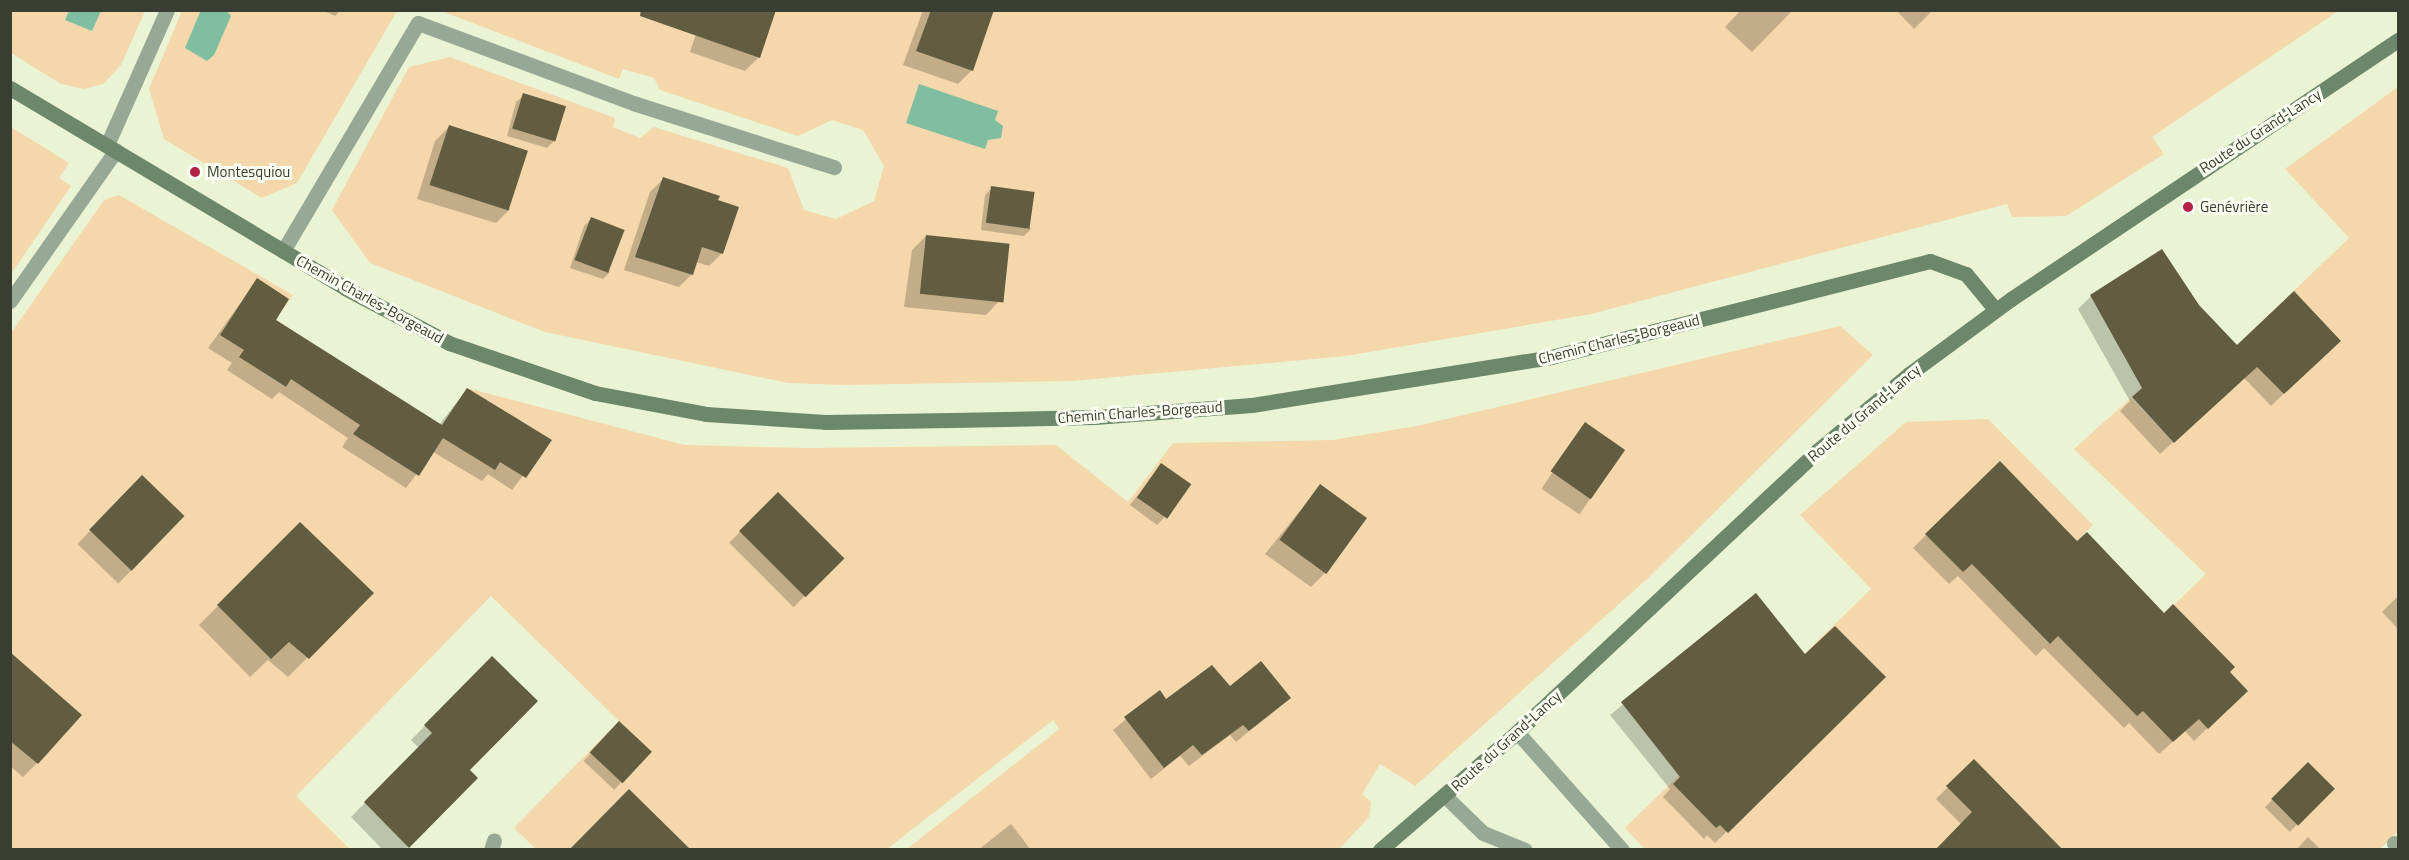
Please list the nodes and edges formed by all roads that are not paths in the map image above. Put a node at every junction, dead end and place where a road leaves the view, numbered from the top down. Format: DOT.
graph roads {
  1 [pos="167,10"];
  2 [pos="2396,45"];
  3 [pos="10,88"];
  4 [pos="111,148"];
  5 [pos="834,167"];
  6 [pos="283,250"];
  7 [pos="10,300"];
  8 [pos="1995,309"];
  9 [pos="1517,732"];
  10 [pos="1444,795"];
  11 [pos="1380,849"];
  12 [pos="1525,849"];
  13 [pos="1622,849"];
  1 -- 4 [label="street"];
  2 -- 8 [label="street, Route du Grand-Lancy"];
  3 -- 4 [label="street, Chemin Charles-Borgeaud"];
  4 -- 6 [label="street, Chemin Charles-Borgeaud"];
  4 -- 7 [label="street"];
  5 -- 6 [label="street, Chemin Charles-Borgeaud"];
  6 -- 8 [label="street, Chemin Charles-Borgeaud"];
  8 -- 9 [label="street, Route du Grand-Lancy"];
  9 -- 10 [label="street, Route du Grand-Lancy"];
  9 -- 13 [label="street"];
  10 -- 11 [label="street, Route du Grand-Lancy"];
  10 -- 12 [label="street"];
}
